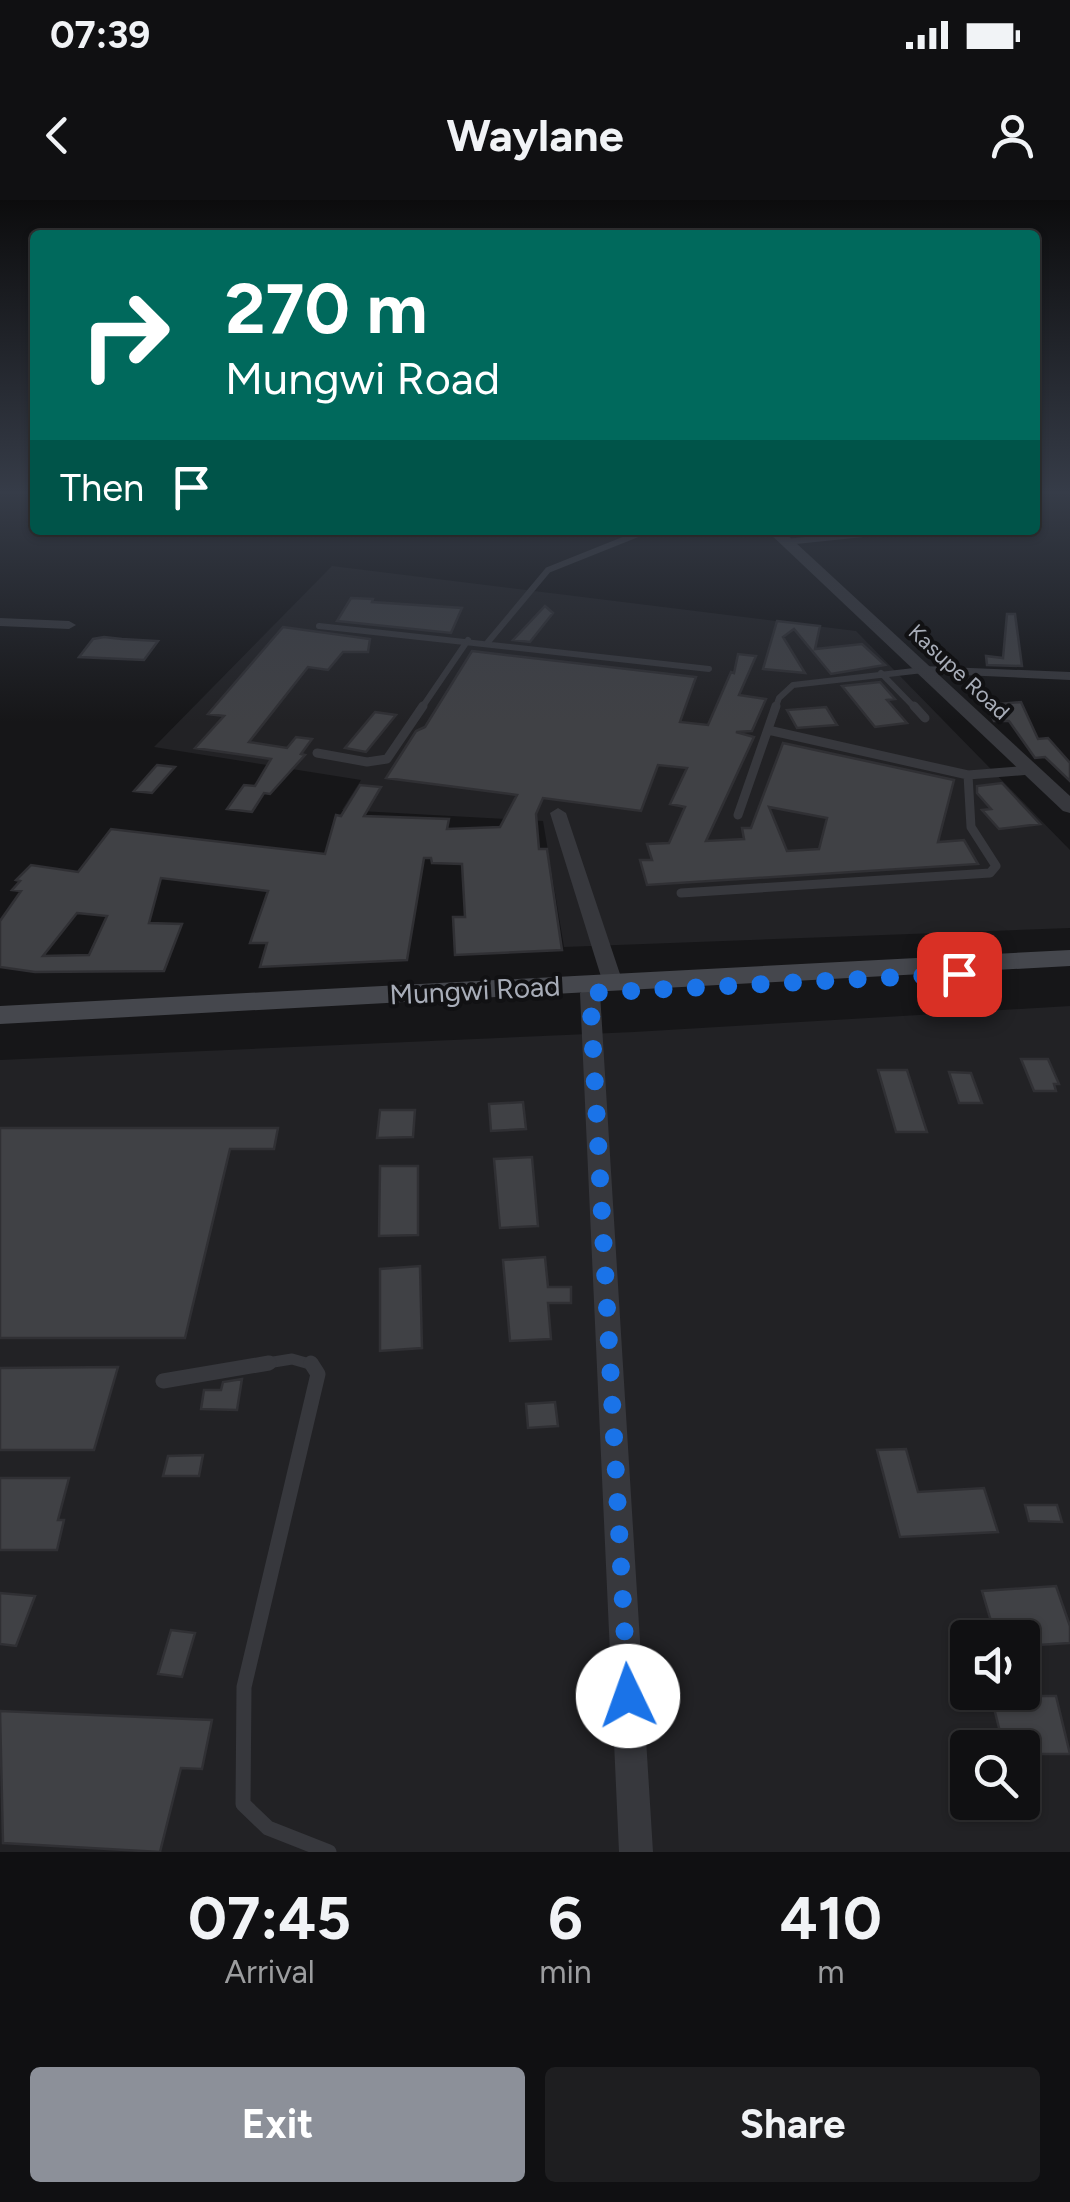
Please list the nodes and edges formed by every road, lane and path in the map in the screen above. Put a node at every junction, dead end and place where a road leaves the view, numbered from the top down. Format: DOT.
graph roads {
  1 [pos="553,568"];
  2 [pos="813,568"];
  3 [pos="0,622"];
  4 [pos="69,625"];
  5 [pos="319,626"];
  6 [pos="468,640"];
  7 [pos="488,642"];
  8 [pos="709,669"];
  9 [pos="923,670"];
  10 [pos="882,673"];
  11 [pos="1070,676"];
  12 [pos="925,718"];
  13 [pos="768,730"];
  14 [pos="317,753"];
  15 [pos="1030,770"];
  16 [pos="968,775"];
  17 [pos="1070,807"];
  18 [pos="558,813"];
  19 [pos="738,815"];
  20 [pos="681,893"];
  21 [pos="1070,958"];
  22 [pos="1070,968"];
  23 [pos="601,988"];
  24 [pos="0,1015"];
  25 [pos="0,1023"];
  26 [pos="163,1381"];
  27 [pos="329,1852"];
  28 [pos="636,1852"];
  1 -- 7 [label="lane"];
  2 -- 9 [label="street, Kasupe Road"];
  3 -- 4 [label="street"];
  5 -- 6 [label="lane"];
  6 -- 7 [label="lane"];
  6 -- 14 [label="lane"];
  7 -- 8 [label="lane"];
  9 -- 10 [label="lane"];
  9 -- 11 [label="street"];
  9 -- 15 [label="street, Kasupe Road"];
  10 -- 12 [label="lane"];
  10 -- 13 [label="lane"];
  13 -- 16 [label="lane"];
  13 -- 19 [label="lane"];
  15 -- 16 [label="lane"];
  15 -- 17 [label="street, Kasupe Road"];
  16 -- 20 [label="lane"];
  18 -- 23 [label="street"];
  21 -- 23 [label="main road, Mungwi Road"];
  22 -- 23 [label="main road, Mungwi Road"];
  23 -- 24 [label="main road, Mungwi Road"];
  23 -- 25 [label="main road, Mungwi Road"];
  23 -- 28 [label="street"];
  26 -- 27 [label="lane"];
}
